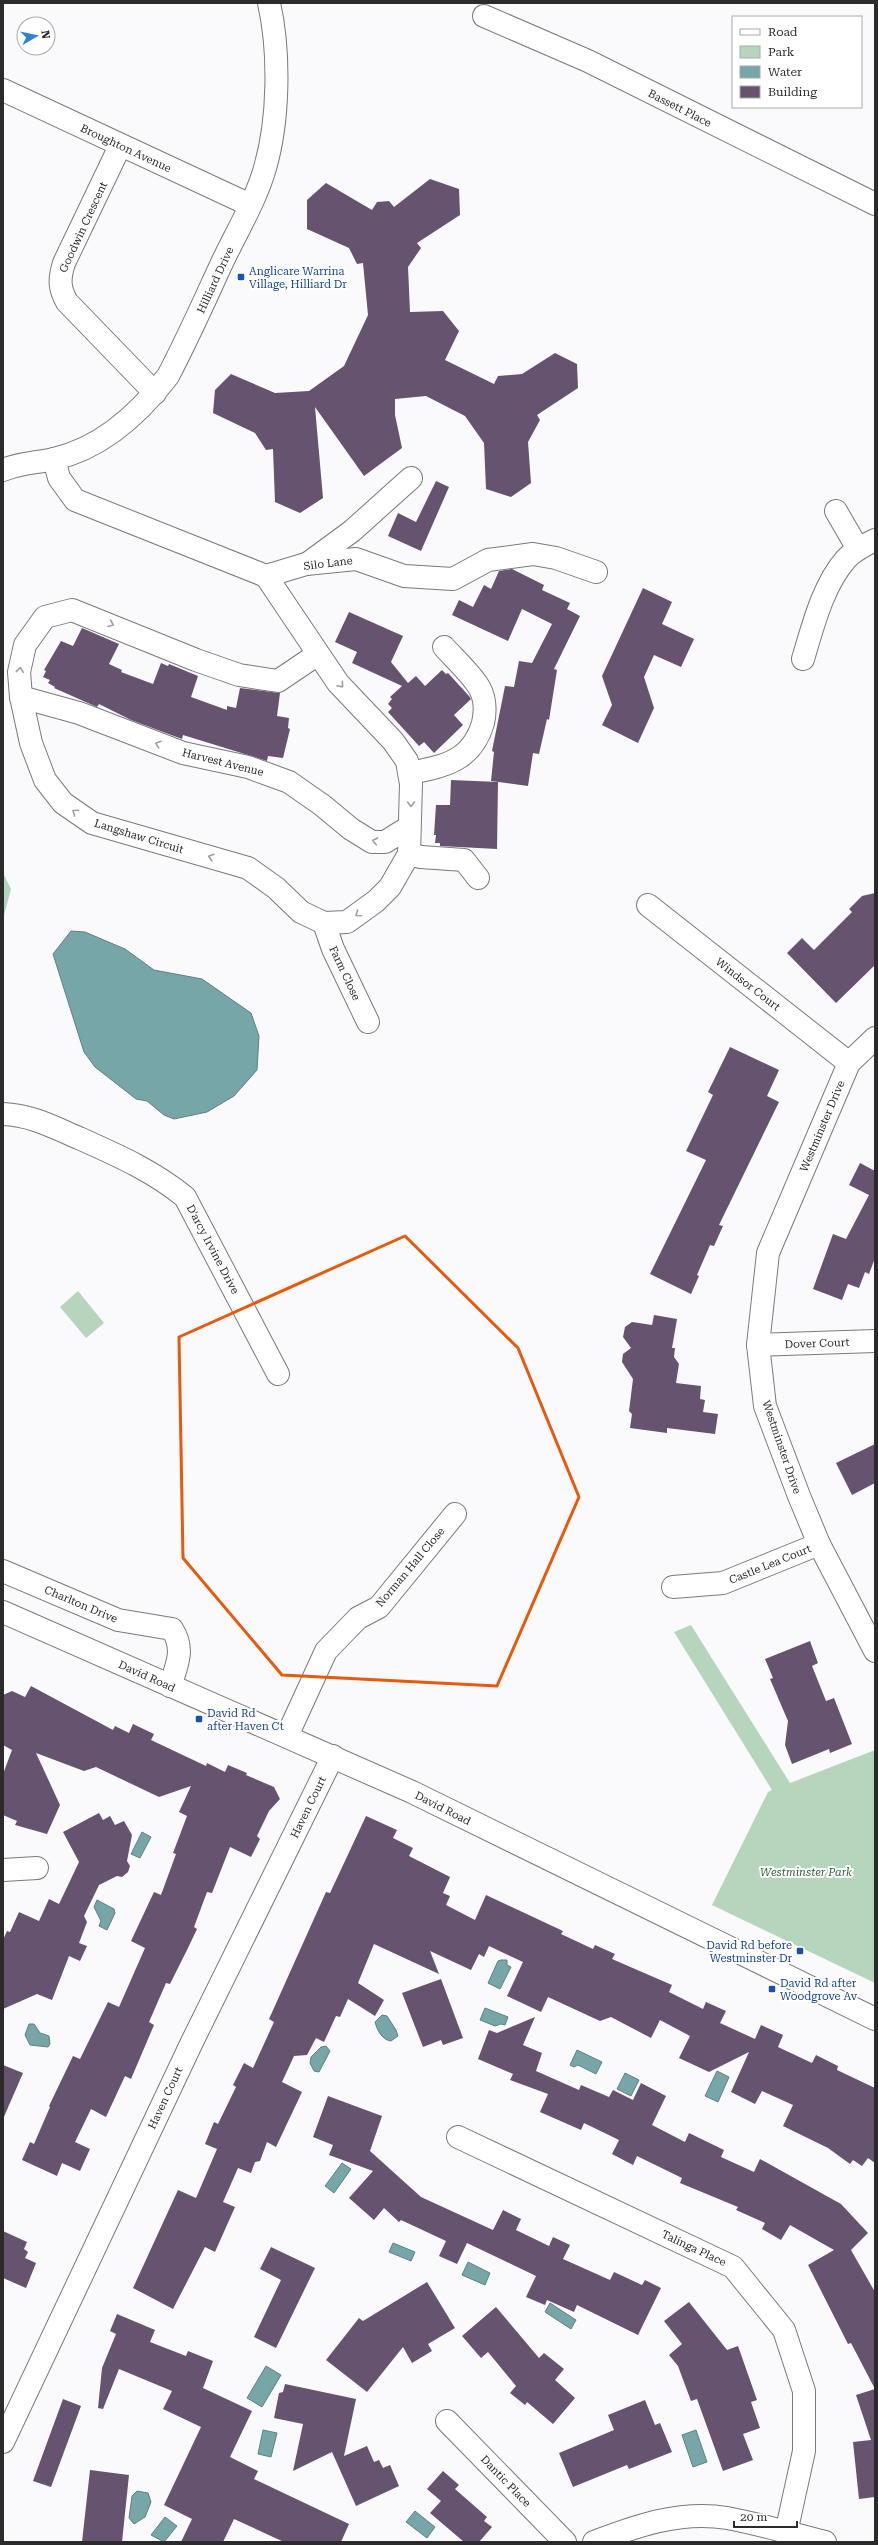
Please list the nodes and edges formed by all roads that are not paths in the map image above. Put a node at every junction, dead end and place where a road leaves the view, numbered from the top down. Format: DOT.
graph roads {
  1 [pos="269,3"];
  2 [pos="484,16"];
  3 [pos="3,90"];
  4 [pos="120,146"];
  5 [pos="875,204"];
  6 [pos="250,205"];
  7 [pos="155,393"];
  8 [pos="54,459"];
  9 [pos="7,463"];
  10 [pos="411,478"];
  11 [pos="836,511"];
  12 [pos="867,544"];
  13 [pos="306,564"];
  14 [pos="596,572"];
  15 [pos="266,576"];
  16 [pos="444,647"];
  17 [pos="318,654"];
  18 [pos="803,659"];
  19 [pos="21,697"];
  20 [pos="410,773"];
  21 [pos="409,828"];
  22 [pos="409,854"];
  23 [pos="478,878"];
  24 [pos="648,905"];
  25 [pos="324,923"];
  26 [pos="368,1022"];
  27 [pos="875,1038"];
  28 [pos="849,1063"];
  29 [pos="3,1114"];
  30 [pos="875,1341"];
  31 [pos="758,1345"];
  32 [pos="278,1374"];
  33 [pos="455,1514"];
  34 [pos="820,1544"];
  35 [pos="3,1571"];
  36 [pos="673,1587"];
  37 [pos="3,1612"];
  38 [pos="875,1651"];
  39 [pos="170,1686"];
  40 [pos="287,1736"];
  41 [pos="333,1756"];
  42 [pos="37,1868"];
  43 [pos="3,1870"];
  44 [pos="875,2019"];
  45 [pos="458,2137"];
  46 [pos="447,2421"];
  47 [pos="3,2442"];
  48 [pos="786,2533"];
  49 [pos="565,2542"];
  50 [pos="594,2542"];
  51 [pos="825,2542"];
  1 -- 6 [label="street, Hilliard Drive"];
  2 -- 5 [label="street, Bassett Place"];
  3 -- 4 [label="street, Broughton Avenue"];
  4 -- 6 [label="street, Broughton Avenue"];
  4 -- 7 [label="street, Goodwin Crescent"];
  6 -- 7 [label="street, Hilliard Drive"];
  7 -- 8 [label="street, Hilliard Drive"];
  8 -- 9 [label="street, Hilliard Drive"];
  8 -- 15 [label="street"];
  10 -- 13 [label="street"];
  11 -- 12 [label="street"];
  12 -- 18 [label="street"];
  13 -- 14 [label="street, Silo Lane"];
  13 -- 15 [label="street, Silo Lane"];
  15 -- 17 [label="street, Langshaw Circuit"];
  16 -- 20 [label="street"];
  19 -- 17 [label="street, Langshaw Circuit, one-way"];
  17 -- 20 [label="street, Langshaw Circuit, one-way"];
  21 -- 19 [label="street, Harvest Avenue, one-way"];
  25 -- 19 [label="street, Langshaw Circuit, one-way"];
  20 -- 21 [label="street, Langshaw Circuit, one-way"];
  21 -- 22 [label="street, Langshaw Circuit"];
  22 -- 23 [label="street"];
  22 -- 25 [label="street, Langshaw Circuit, one-way"];
  24 -- 28 [label="street, Windsor Court"];
  25 -- 26 [label="street, Farm Close"];
  27 -- 28 [label="street, Westminster Drive"];
  28 -- 31 [label="street, Westminster Drive"];
  29 -- 32 [label="street, D'arcy Irvine Drive"];
  30 -- 31 [label="street, Dover Court"];
  31 -- 34 [label="street, Westminster Drive"];
  33 -- 40 [label="street, Norman Hall Close"];
  34 -- 36 [label="street, Castle Lea Court"];
  34 -- 38 [label="street, Westminster Drive"];
  35 -- 39 [label="street, Charlton Drive"];
  37 -- 39 [label="street, David Road"];
  39 -- 40 [label="street, David Road"];
  40 -- 41 [label="street, David Road"];
  41 -- 44 [label="street, David Road"];
  41 -- 47 [label="street, Haven Court"];
  42 -- 43 [label="street"];
  45 -- 48 [label="street, Talinga Place"];
  46 -- 49 [label="street, Dantic Place"];
  48 -- 50 [label="street"];
  48 -- 51 [label="street"];
}
